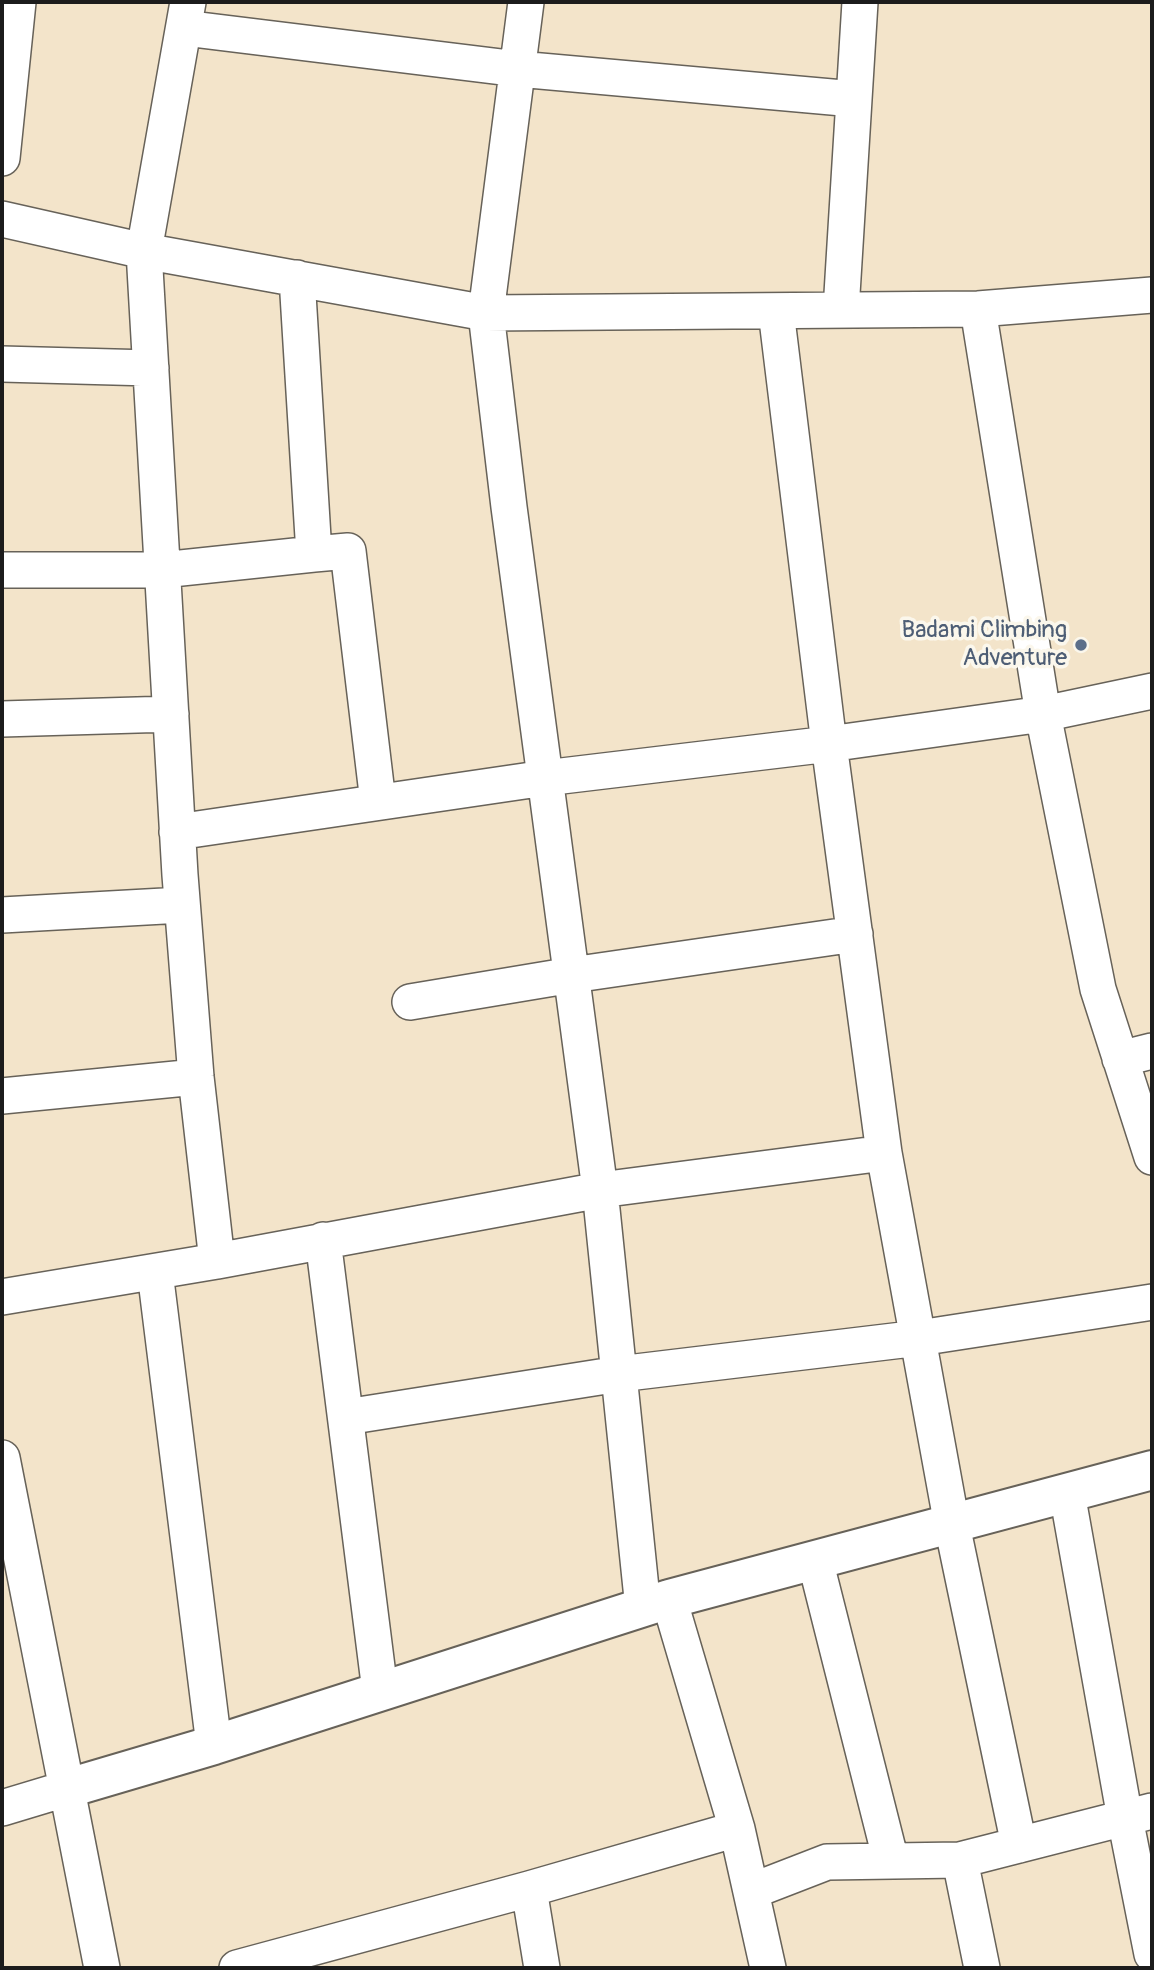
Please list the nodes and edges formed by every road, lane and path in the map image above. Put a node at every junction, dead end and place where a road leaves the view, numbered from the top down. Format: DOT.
graph roads {
  1 [pos="18,2"];
  2 [pos="526,2"];
  3 [pos="860,2"];
  4 [pos="186,15"];
  5 [pos="517,69"];
  6 [pos="854,99"];
  7 [pos="2,158"];
  8 [pos="2,219"];
  9 [pos="144,251"];
  10 [pos="297,278"];
  11 [pos="1152,295"];
  12 [pos="978,309"];
  13 [pos="841,310"];
  14 [pos="776,311"];
  15 [pos="486,313"];
  16 [pos="2,364"];
  17 [pos="151,368"];
  18 [pos="314,554"];
  19 [pos="2,570"];
  20 [pos="162,570"];
  21 [pos="1152,691"];
  22 [pos="1043,714"];
  23 [pos="171,715"];
  24 [pos="2,719"];
  25 [pos="829,744"];
  26 [pos="545,778"];
  27 [pos="378,802"];
  28 [pos="177,832"];
  29 [pos="182,905"];
  30 [pos="2,915"];
  31 [pos="855,934"];
  32 [pos="572,975"];
  33 [pos="410,1002"];
  34 [pos="1136,1055"];
  35 [pos="196,1077"];
  36 [pos="2,1096"];
  37 [pos="884,1153"];
  38 [pos="1152,1157"];
  39 [pos="600,1189"];
  40 [pos="323,1240"];
  41 [pos="217,1261"];
  42 [pos="155,1272"];
  43 [pos="2,1297"];
  44 [pos="1152,1302"];
  45 [pos="919,1339"];
  46 [pos="619,1374"];
  47 [pos="346,1417"];
  48 [pos="2,1458"];
  49 [pos="1152,1470"];
  50 [pos="1067,1493"];
  51 [pos="952,1525"];
  52 [pos="815,1560"];
  53 [pos="656,1603"];
  54 [pos="380,1690"];
  55 [pos="214,1745"];
  56 [pos="65,1789"];
  57 [pos="2,1808"];
  58 [pos="1138,1814"];
  59 [pos="737,1829"];
  60 [pos="1019,1845"];
  61 [pos="960,1860"];
  62 [pos="891,1861"];
  63 [pos="530,1889"];
  64 [pos="752,1891"];
  65 [pos="1152,1954"];
  66 [pos="102,1968"];
  67 [pos="237,1968"];
  68 [pos="542,1968"];
  69 [pos="768,1968"];
  70 [pos="982,1968"];
  1 -- 7 [label="street"];
  2 -- 5 [label="street"];
  3 -- 6 [label="street"];
  4 -- 5 [label="street"];
  4 -- 9 [label="street"];
  5 -- 6 [label="street"];
  5 -- 15 [label="street"];
  6 -- 13 [label="street"];
  8 -- 9 [label="street"];
  9 -- 10 [label="street"];
  9 -- 17 [label="street"];
  10 -- 15 [label="street"];
  10 -- 18 [label="street"];
  11 -- 12 [label="street"];
  12 -- 13 [label="street"];
  12 -- 22 [label="street"];
  13 -- 14 [label="street"];
  14 -- 15 [label="street"];
  14 -- 25 [label="street"];
  15 -- 26 [label="street"];
  16 -- 17 [label="street"];
  17 -- 20 [label="street"];
  18 -- 20 [label="street"];
  18 -- 27 [label="street"];
  19 -- 20 [label="street"];
  20 -- 23 [label="street"];
  21 -- 22 [label="street"];
  22 -- 25 [label="street"];
  22 -- 34 [label="street"];
  23 -- 24 [label="street"];
  23 -- 28 [label="street"];
  25 -- 26 [label="street"];
  25 -- 31 [label="street"];
  26 -- 27 [label="street"];
  26 -- 32 [label="street"];
  27 -- 28 [label="street"];
  28 -- 29 [label="street"];
  29 -- 30 [label="street"];
  29 -- 35 [label="street"];
  31 -- 32 [label="street"];
  31 -- 37 [label="street"];
  32 -- 33 [label="street"];
  32 -- 39 [label="street"];
  34 -- 38 [label="street"];
  35 -- 36 [label="street"];
  35 -- 41 [label="street"];
  37 -- 39 [label="street"];
  37 -- 45 [label="street"];
  39 -- 40 [label="street"];
  39 -- 46 [label="street"];
  40 -- 41 [label="street"];
  40 -- 47 [label="street"];
  41 -- 42 [label="street"];
  42 -- 43 [label="street"];
  42 -- 55 [label="street"];
  44 -- 45 [label="street"];
  45 -- 46 [label="street"];
  45 -- 51 [label="street"];
  46 -- 47 [label="street"];
  46 -- 53 [label="street"];
  47 -- 54 [label="street"];
  48 -- 56 [label="street"];
  49 -- 50 [label="street"];
  50 -- 51 [label="street"];
  50 -- 58 [label="street"];
  51 -- 52 [label="street"];
  51 -- 60 [label="street"];
  52 -- 53 [label="street"];
  52 -- 62 [label="street"];
  53 -- 54 [label="street"];
  53 -- 59 [label="street"];
  54 -- 55 [label="street"];
  55 -- 56 [label="street"];
  56 -- 57 [label="street"];
  56 -- 66 [label="street"];
  58 -- 60 [label="street"];
  58 -- 65 [label="street"];
  59 -- 63 [label="street"];
  59 -- 64 [label="street"];
  60 -- 61 [label="street"];
  61 -- 62 [label="street"];
  61 -- 70 [label="street"];
  62 -- 64 [label="street"];
  63 -- 67 [label="street"];
  63 -- 68 [label="street"];
  64 -- 69 [label="street"];
}
